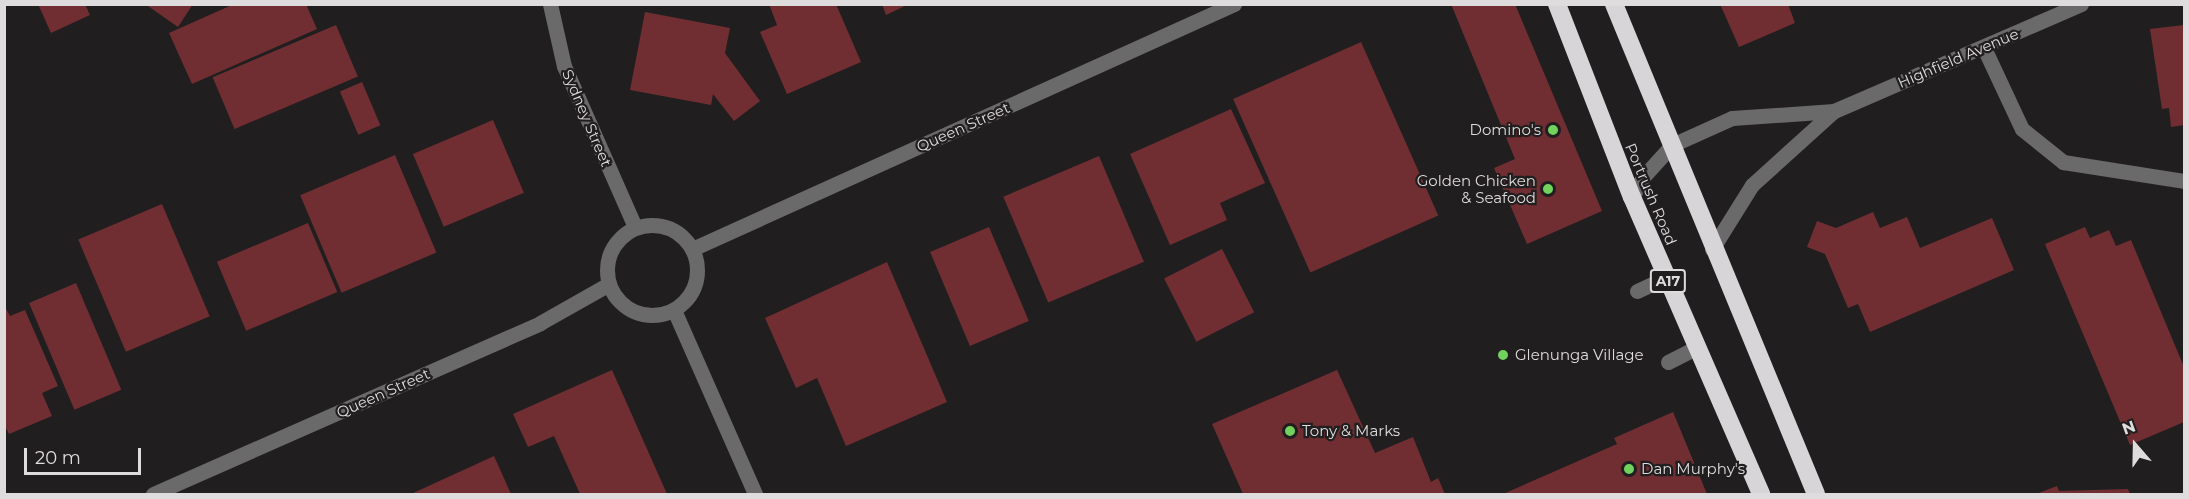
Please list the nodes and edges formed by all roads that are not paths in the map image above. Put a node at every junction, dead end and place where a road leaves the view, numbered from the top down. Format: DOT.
graph roads {
  1 [pos="550,4"];
  2 [pos="1234,4"];
  3 [pos="1557,4"];
  4 [pos="1614,4"];
  5 [pos="2081,4"];
  6 [pos="1984,48"];
  7 [pos="1834,111"];
  8 [pos="1672,145"];
  9 [pos="2184,181"];
  10 [pos="1632,196"];
  11 [pos="635,227"];
  12 [pos="692,249"];
  13 [pos="1712,249"];
  14 [pos="1667,278"];
  15 [pos="609,284"];
  16 [pos="1637,291"];
  17 [pos="674,309"];
  18 [pos="1696,346"];
  19 [pos="1668,362"];
  20 [pos="153,495"];
  21 [pos="755,495"];
  22 [pos="1761,495"];
  23 [pos="1816,495"];
  1 -- 11 [label="street, Sydney Street"];
  2 -- 12 [label="street, Queen Street"];
  3 -- 10 [label="highway, Portrush Road / A17"];
  4 -- 8 [label="highway"];
  5 -- 6 [label="street, Highfield Avenue"];
  6 -- 7 [label="street, Highfield Avenue"];
  6 -- 9 [label="street"];
  7 -- 8 [label="street, Highfield Avenue"];
  7 -- 13 [label="street, Highfield Avenue"];
  8 -- 10 [label="street, Highfield Avenue"];
  8 -- 13 [label="highway"];
  10 -- 14 [label="highway, Portrush Road / A17"];
  11 -- 12 [label="street"];
  11 -- 15 [label="street"];
  12 -- 17 [label="street"];
  13 -- 23 [label="highway"];
  14 -- 16 [label="street"];
  14 -- 18 [label="highway, Portrush Road / A17"];
  15 -- 17 [label="street"];
  15 -- 20 [label="street, Queen Street"];
  17 -- 21 [label="street"];
  18 -- 19 [label="street"];
  18 -- 22 [label="highway, Portrush Road / A17"];
}
